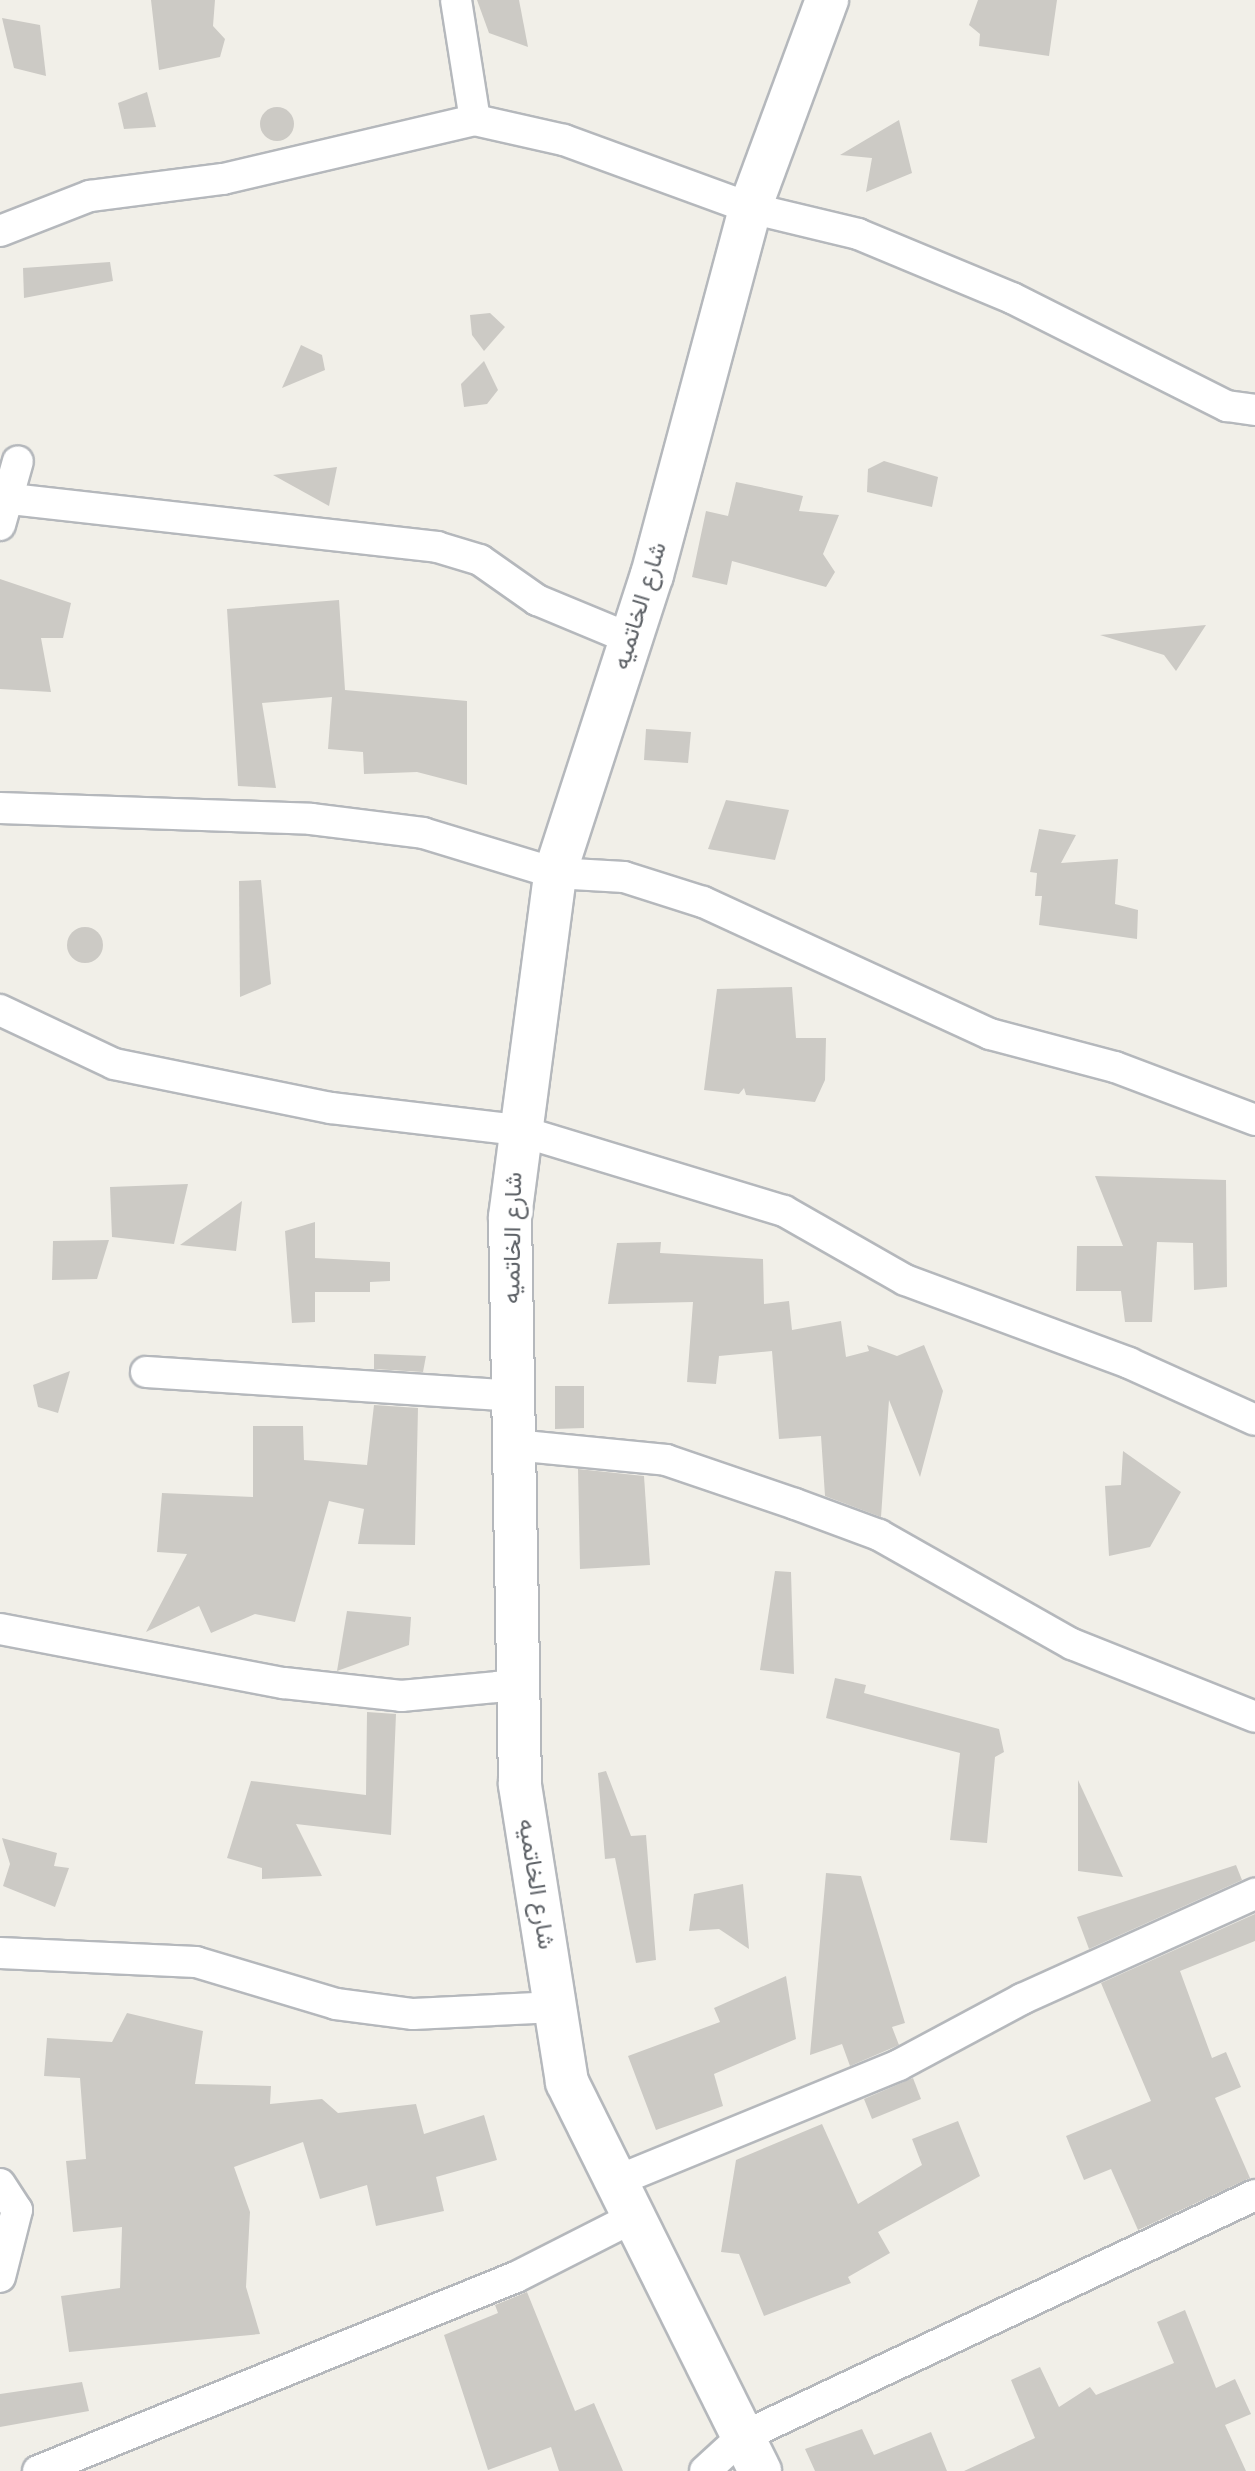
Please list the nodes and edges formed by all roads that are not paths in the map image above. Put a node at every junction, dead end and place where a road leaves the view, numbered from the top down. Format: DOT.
graph roads {
  1 [pos="456,0"];
  2 [pos="827,0"];
  3 [pos="475,120"];
  4 [pos="750,208"];
  5 [pos="0,231"];
  6 [pos="1255,410"];
  7 [pos="18,461"];
  8 [pos="5,512"];
  9 [pos="631,639"];
  10 [pos="0,808"];
  11 [pos="555,873"];
  12 [pos="0,1010"];
  13 [pos="1255,1120"];
  14 [pos="517,1130"];
  15 [pos="146,1372"];
  16 [pos="513,1396"];
  17 [pos="1255,1420"];
  18 [pos="514,1445"];
  19 [pos="0,1629"];
  20 [pos="517,1685"];
  21 [pos="1255,1717"];
  22 [pos="1255,1894"];
  23 [pos="0,1953"];
  24 [pos="556,2007"];
  25 [pos="0,2184"];
  26 [pos="1255,2195"];
  27 [pos="625,2199"];
  28 [pos="0,2277"];
  29 [pos="751,2454"];
  30 [pos="38,2471"];
  31 [pos="705,2471"];
  1 -- 3 [label="street"];
  2 -- 4 [label="street, شارع الخاتميه"];
  3 -- 4 [label="street"];
  3 -- 5 [label="street"];
  4 -- 6 [label="street"];
  4 -- 9 [label="street, شارع الخاتميه"];
  7 -- 8 [label="street"];
  8 -- 9 [label="street"];
  9 -- 11 [label="street, شارع الخاتميه"];
  10 -- 11 [label="street"];
  11 -- 13 [label="street"];
  11 -- 14 [label="street, شارع الخاتميه"];
  12 -- 14 [label="street"];
  14 -- 16 [label="street, شارع الخاتميه"];
  14 -- 17 [label="street"];
  15 -- 16 [label="street"];
  16 -- 18 [label="street, شارع الخاتميه"];
  18 -- 20 [label="street, شارع الخاتميه"];
  18 -- 21 [label="street"];
  19 -- 20 [label="street"];
  20 -- 24 [label="street, شارع الخاتميه"];
  22 -- 27 [label="street"];
  23 -- 24 [label="street"];
  24 -- 27 [label="street, شارع الخاتميه"];
  25 -- 28 [label="street"];
  26 -- 29 [label="street"];
  27 -- 29 [label="street, شارع الخاتميه"];
  27 -- 30 [label="street"];
  29 -- 31 [label="street"];
}
